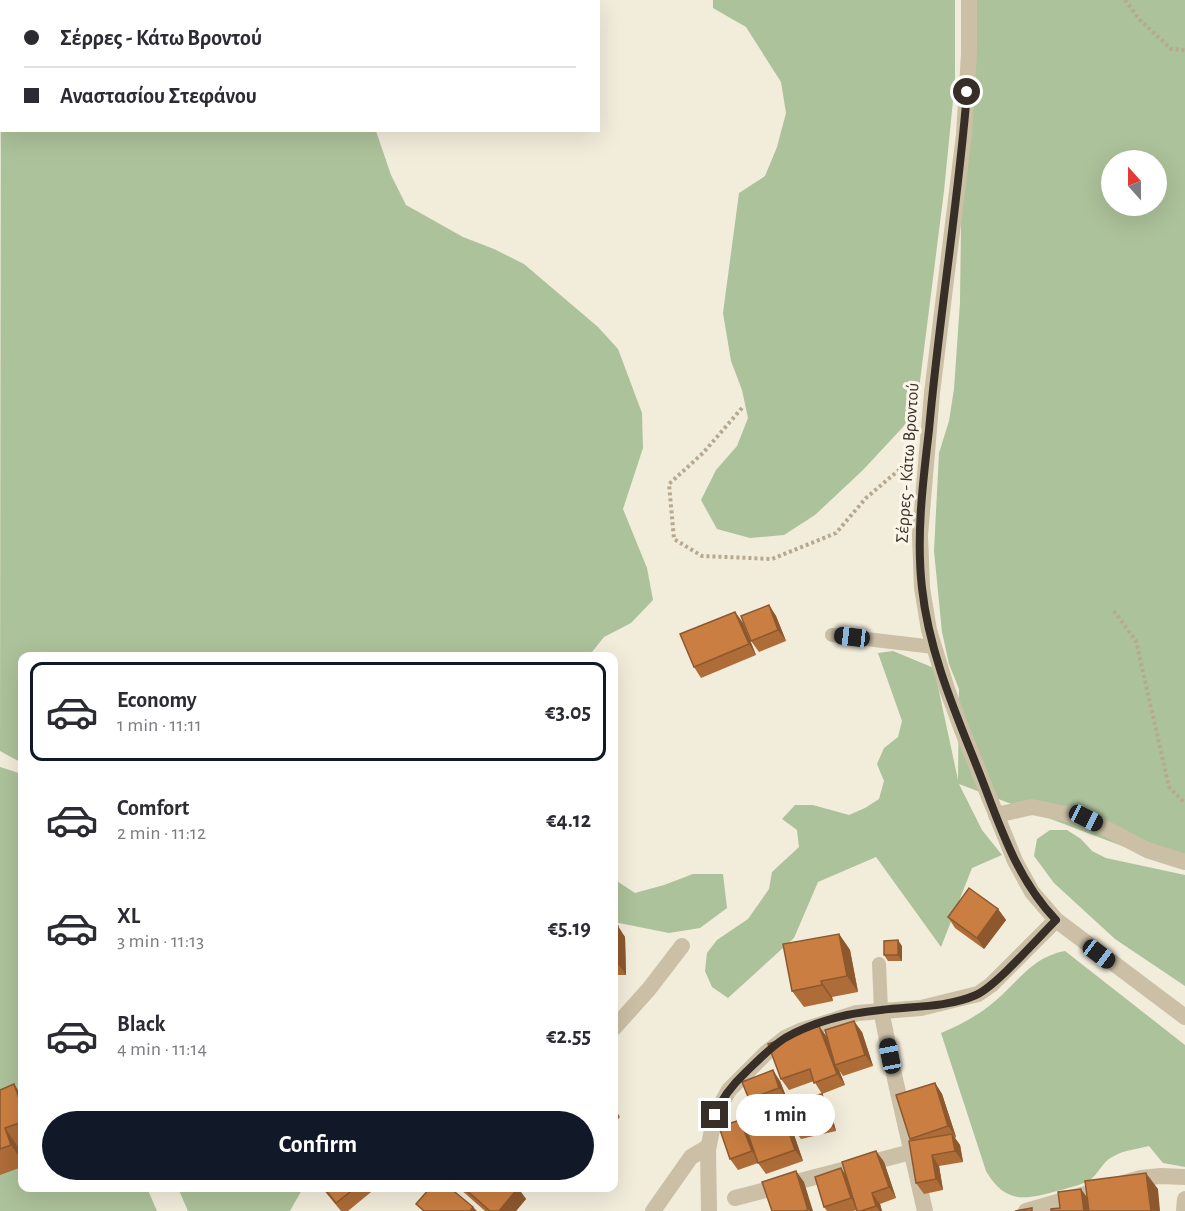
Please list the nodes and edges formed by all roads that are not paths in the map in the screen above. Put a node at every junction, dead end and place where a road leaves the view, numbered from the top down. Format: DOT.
graph roads {
  1 [pos="969,0"];
  2 [pos="832,635"];
  3 [pos="934,647"];
  4 [pos="996,815"];
  5 [pos="1185,862"];
  6 [pos="1056,920"];
  7 [pos="682,946"];
  8 [pos="879,964"];
  9 [pos="881,1010"];
  10 [pos="1185,1017"];
  11 [pos="618,1024"];
  12 [pos="708,1147"];
  13 [pos="911,1152"];
  14 [pos="1185,1177"];
  15 [pos="735,1198"];
  16 [pos="1185,1199"];
  17 [pos="653,1211"];
  18 [pos="710,1211"];
  19 [pos="925,1211"];
  20 [pos="1026,1211"];
  21 [pos="1184,1211"];
  1 -- 3 [label="street, Σέρρες - Κάτω Βροντού"];
  2 -- 3 [label="lane"];
  3 -- 4 [label="street, Σέρρες - Κάτω Βροντού"];
  4 -- 5 [label="street"];
  4 -- 6 [label="street, Σέρρες - Κάτω Βροντού"];
  6 -- 9 [label="street"];
  6 -- 10 [label="street, Σέρρες - Κάτω Βροντού"];
  7 -- 11 [label="street"];
  8 -- 9 [label="lane"];
  9 -- 12 [label="street"];
  9 -- 13 [label="street"];
  12 -- 17 [label="street"];
  12 -- 18 [label="street"];
  13 -- 15 [label="street"];
  13 -- 19 [label="street"];
  14 -- 20 [label="street"];
  16 -- 21 [label="street"];
}
